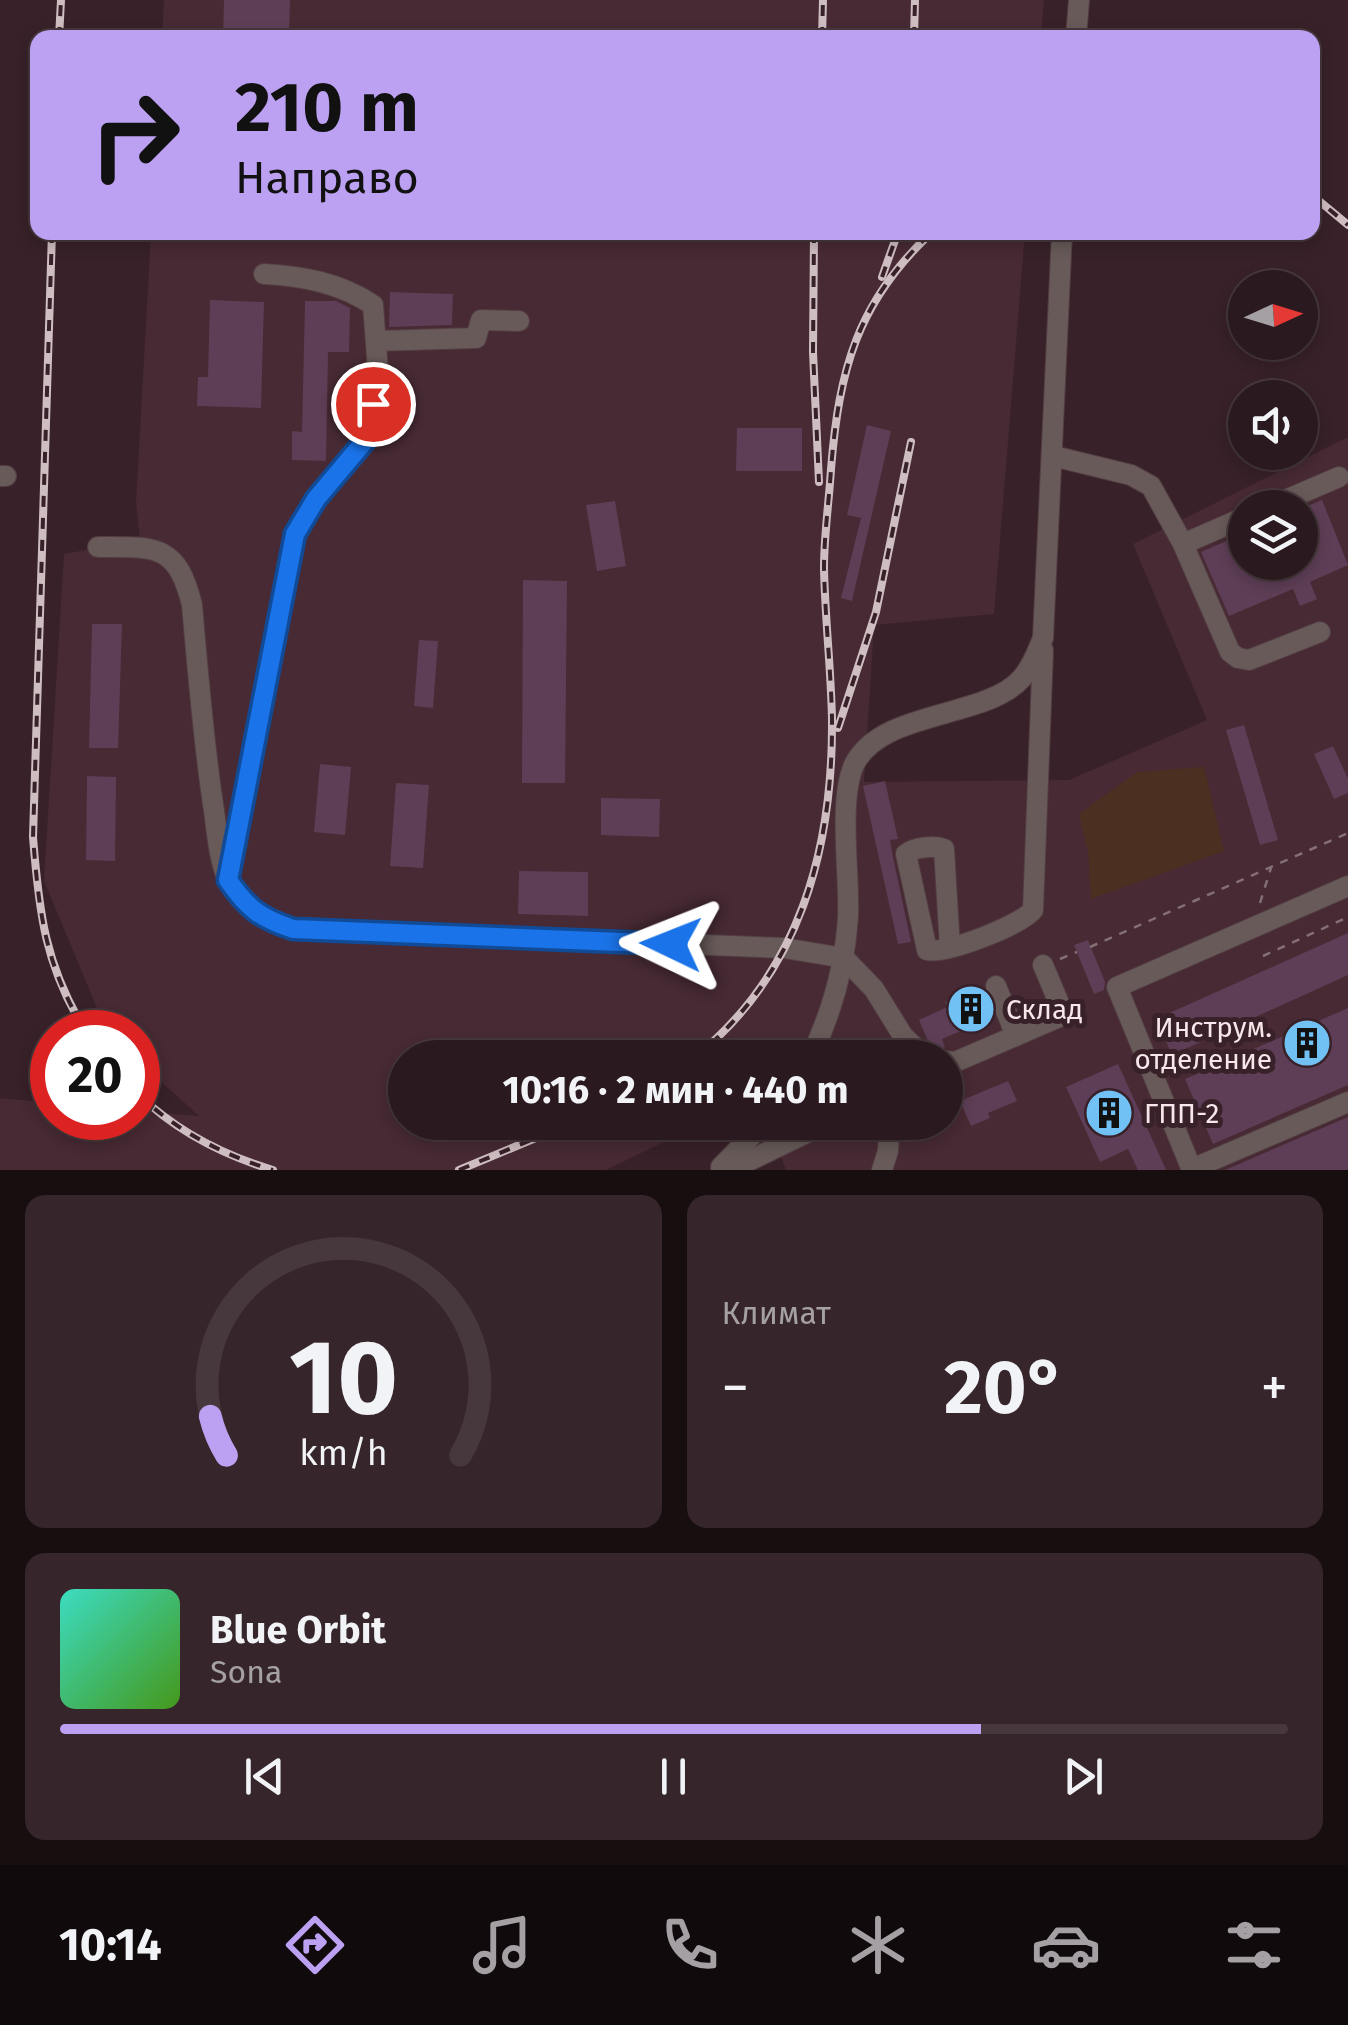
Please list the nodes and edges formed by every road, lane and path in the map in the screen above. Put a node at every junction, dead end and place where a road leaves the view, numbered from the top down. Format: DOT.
graph roads {
  1 [pos="1080,0"];
  2 [pos="1077,30"];
  3 [pos="1062,240"];
  4 [pos="264,274"];
  5 [pos="520,320"];
  6 [pos="376,340"];
  7 [pos="1053,456"];
  8 [pos="1339,477"];
  9 [pos="1309,490"];
  10 [pos="1228,524"];
  11 [pos="1183,544"];
  12 [pos="98,548"];
  13 [pos="1320,632"];
  14 [pos="1043,638"];
  15 [pos="1348,833"];
  16 [pos="1271,867"];
  17 [pos="228,880"];
  18 [pos="1348,886"];
  19 [pos="1348,917"];
  20 [pos="1252,928"];
  21 [pos="1090,946"];
  22 [pos="950,948"];
  23 [pos="1263,956"];
  24 [pos="844,958"];
  25 [pos="1043,965"];
  26 [pos="996,986"];
  27 [pos="1016,1036"];
  28 [pos="819,1040"];
  29 [pos="907,1040"];
  30 [pos="963,1057"];
  31 [pos="1348,1102"];
  32 [pos="748,1140"];
  33 [pos="792,1140"];
  34 [pos="889,1140"];
  35 [pos="718,1170"];
  36 [pos="730,1170"];
  37 [pos="882,1170"];
  38 [pos="1192,1170"];
  1 -- 2 [label="street"];
  3 -- 7 [label="street"];
  4 -- 6 [label="street"];
  5 -- 6 [label="street"];
  6 -- 17 [label="street"];
  7 -- 11 [label="street"];
  7 -- 14 [label="street"];
  8 -- 9 [label="street"];
  10 -- 11 [label="street"];
  11 -- 13 [label="street"];
  12 -- 17 [label="street"];
  14 -- 22 [label="street"];
  14 -- 24 [label="street"];
  15 -- 16 [label="path"];
  16 -- 20 [label="path"];
  16 -- 21 [label="path"];
  17 -- 24 [label="street"];
  18 -- 20 [label="street"];
  19 -- 23 [label="path"];
  20 -- 38 [label="street"];
  22 -- 22 [label="street"];
  24 -- 28 [label="street"];
  24 -- 29 [label="street"];
  25 -- 27 [label="street"];
  26 -- 27 [label="street"];
  27 -- 30 [label="street"];
  31 -- 38 [label="street"];
  32 -- 35 [label="street"];
  33 -- 36 [label="street"];
  34 -- 37 [label="street"];
}
